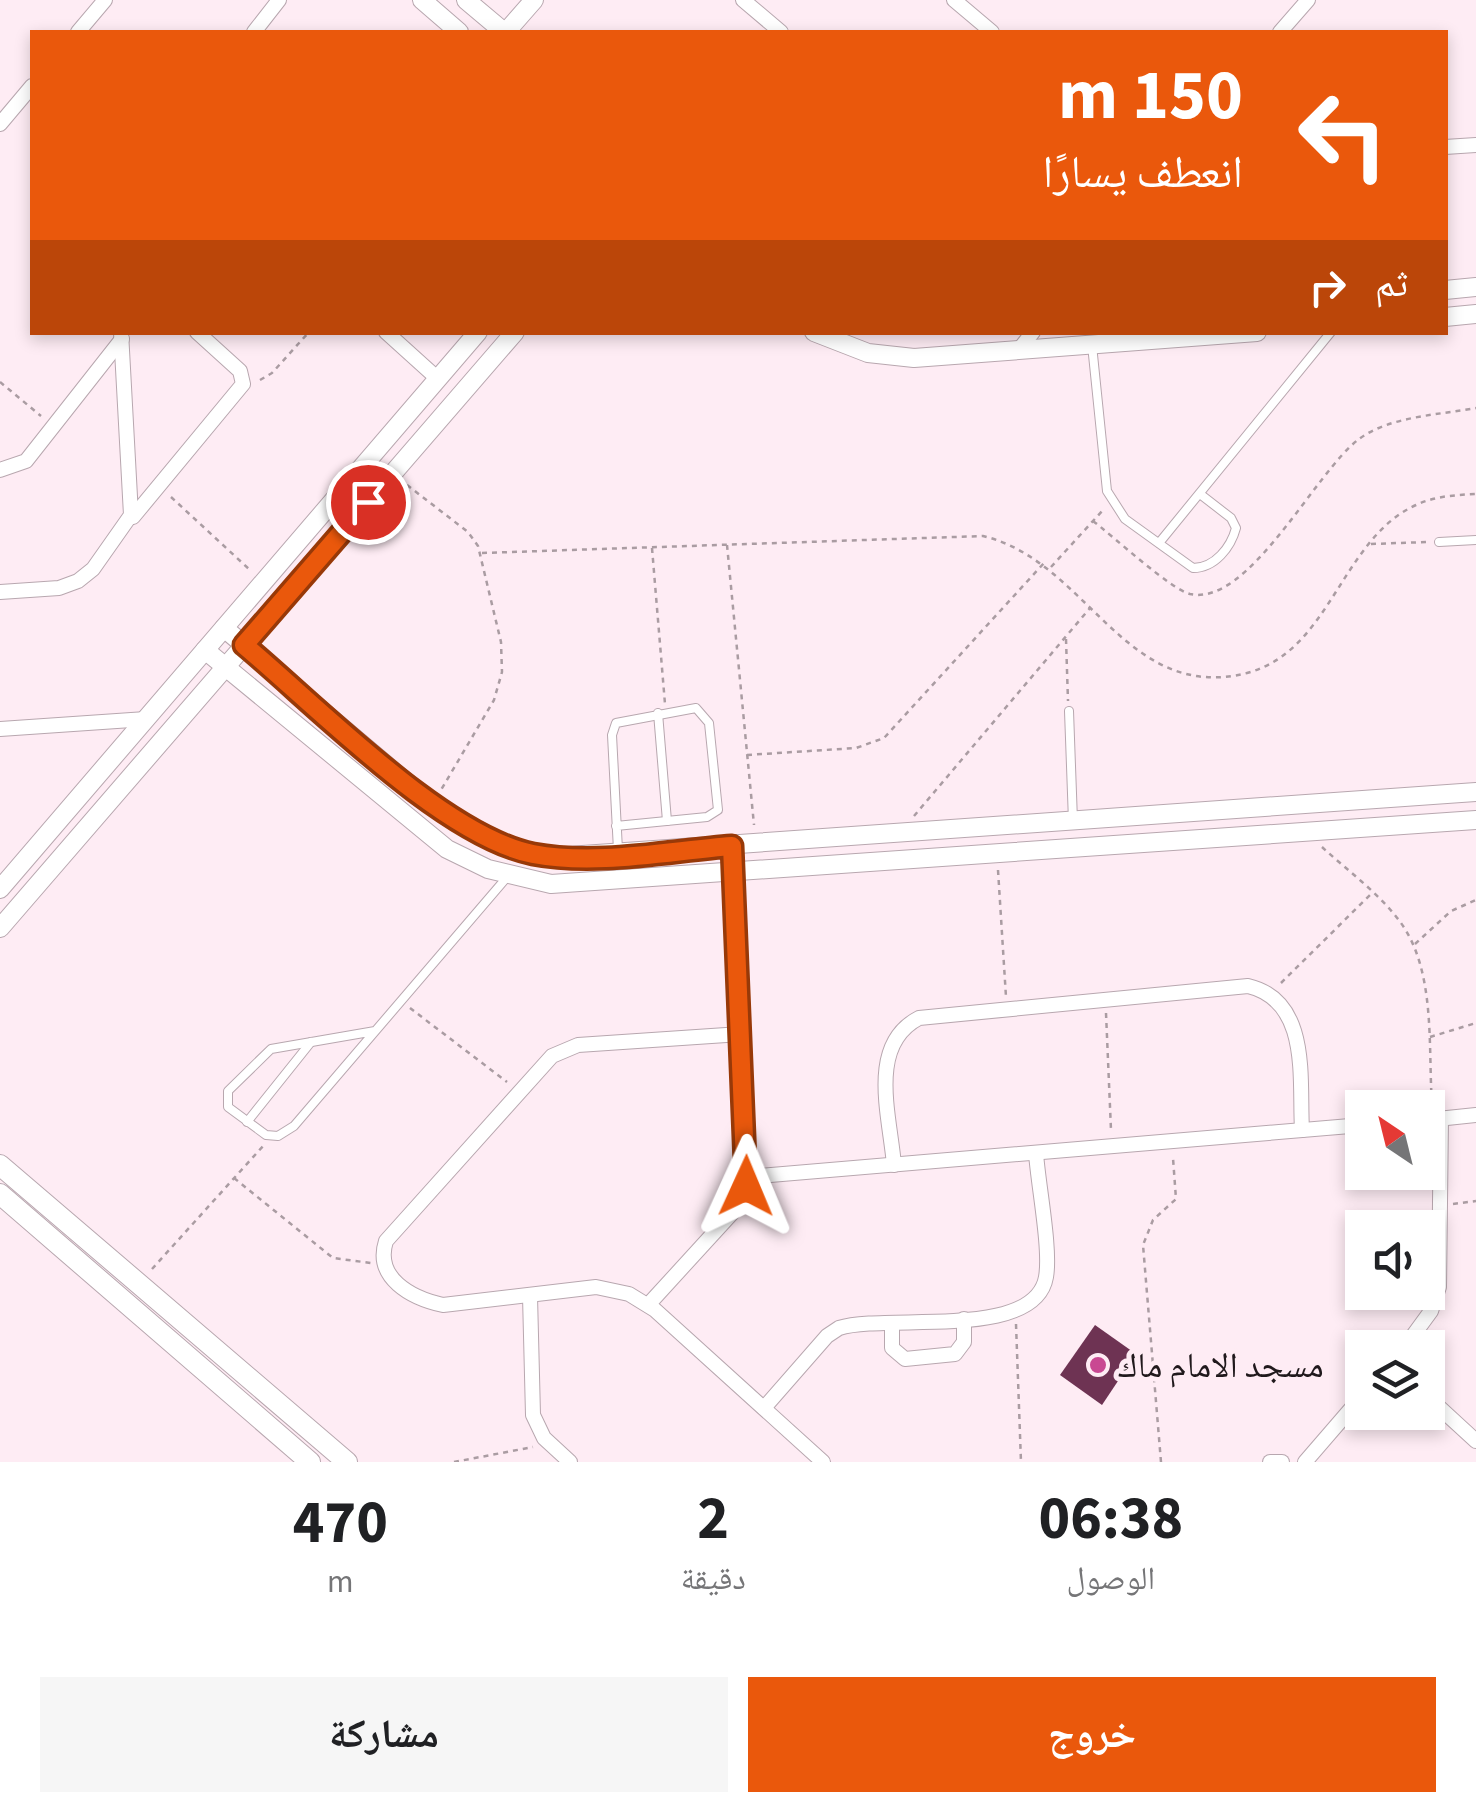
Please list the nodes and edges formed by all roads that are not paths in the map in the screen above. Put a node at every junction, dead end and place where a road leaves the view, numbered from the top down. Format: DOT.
graph roads {
  1 [pos="106,0"];
  2 [pos="278,0"];
  3 [pos="422,0"];
  4 [pos="534,0"];
  5 [pos="744,0"];
  6 [pos="954,0"];
  7 [pos="1308,0"];
  8 [pos="479,4"];
  9 [pos="80,30"];
  10 [pos="256,30"];
  11 [pos="459,30"];
  12 [pos="462,30"];
  13 [pos="503,30"];
  14 [pos="507,30"];
  15 [pos="779,30"];
  16 [pos="990,30"];
  17 [pos="1282,30"];
  18 [pos="30,88"];
  19 [pos="0,124"];
  20 [pos="1476,145"];
  21 [pos="1448,147"];
  22 [pos="1476,287"];
  23 [pos="1448,290"];
  24 [pos="1476,314"];
  25 [pos="1448,317"];
  26 [pos="200,335"];
  27 [pos="389,335"];
  28 [pos="475,335"];
  29 [pos="513,335"];
  30 [pos="821,335"];
  31 [pos="1031,335"];
  32 [pos="1219,335"];
  33 [pos="1329,335"];
  34 [pos="122,336"];
  35 [pos="1092,345"];
  36 [pos="1018,351"];
  37 [pos="438,379"];
  38 [pos="0,470"];
  39 [pos="1200,494"];
  40 [pos="128,523"];
  41 [pos="1476,540"];
  42 [pos="1438,542"];
  43 [pos="1159,543"];
  44 [pos="0,592"];
  45 [pos="224,628"];
  46 [pos="244,645"];
  47 [pos="205,650"];
  48 [pos="226,667"];
  49 [pos="1068,711"];
  50 [pos="662,712"];
  51 [pos="146,718"];
  52 [pos="0,730"];
  53 [pos="1476,792"];
  54 [pos="1140,816"];
  55 [pos="1476,820"];
  56 [pos="667,821"];
  57 [pos="1073,822"];
  58 [pos="616,826"];
  59 [pos="1142,844"];
  60 [pos="732,846"];
  61 [pos="619,854"];
  62 [pos="733,874"];
  63 [pos="508,876"];
  64 [pos="0,889"];
  65 [pos="0,928"];
  66 [pos="375,1031"];
  67 [pos="741,1034"];
  68 [pos="312,1042"];
  69 [pos="1476,1115"];
  70 [pos="1445,1118"];
  71 [pos="247,1122"];
  72 [pos="1345,1126"];
  73 [pos="1302,1130"];
  74 [pos="1036,1153"];
  75 [pos="0,1165"];
  76 [pos="894,1165"];
  77 [pos="748,1177"];
  78 [pos="1439,1190"];
  79 [pos="2,1201"];
  80 [pos="139,1284"];
  81 [pos="530,1296"];
  82 [pos="124,1301"];
  83 [pos="648,1304"];
  84 [pos="964,1319"];
  85 [pos="892,1322"];
  86 [pos="1418,1330"];
  87 [pos="764,1408"];
  88 [pos="1445,1412"];
  89 [pos="1345,1416"];
  90 [pos="1475,1439"];
  91 [pos="310,1462"];
  92 [pos="347,1462"];
  93 [pos="570,1462"];
  94 [pos="822,1462"];
  95 [pos="1270,1462"];
  96 [pos="1282,1462"];
  97 [pos="1305,1462"];
  1 -- 9 [label="street"];
  2 -- 10 [label="street"];
  3 -- 11 [label="street"];
  4 -- 14 [label="street"];
  5 -- 15 [label="street"];
  6 -- 16 [label="street"];
  7 -- 17 [label="street"];
  8 -- 12 [label="street"];
  8 -- 13 [label="street"];
  18 -- 19 [label="street"];
  20 -- 21 [label="street"];
  22 -- 23 [label="street"];
  24 -- 25 [label="street"];
  26 -- 40 [label="street"];
  27 -- 37 [label="street"];
  28 -- 37 [label="street"];
  29 -- 46 [label="street"];
  30 -- 36 [label="street"];
  31 -- 36 [label="street"];
  32 -- 35 [label="street"];
  33 -- 39 [label="lane"];
  34 -- 38 [label="street"];
  34 -- 40 [label="street"];
  35 -- 36 [label="street"];
  35 -- 43 [label="lane"];
  37 -- 45 [label="street"];
  39 -- 43 [label="lane"];
  39 -- 43 [label="lane"];
  40 -- 44 [label="street"];
  41 -- 42 [label="lane"];
  45 -- 46 [label="street"];
  45 -- 47 [label="street"];
  46 -- 48 [label="street"];
  46 -- 61 [label="street"];
  47 -- 48 [label="street"];
  47 -- 51 [label="street"];
  48 -- 63 [label="street"];
  48 -- 65 [label="street"];
  49 -- 57 [label="lane"];
  50 -- 56 [label="lane"];
  50 -- 56 [label="lane"];
  50 -- 58 [label="lane"];
  51 -- 52 [label="street"];
  51 -- 64 [label="street"];
  53 -- 54 [label="street"];
  54 -- 57 [label="street"];
  54 -- 59 [label="street"];
  55 -- 59 [label="street"];
  56 -- 58 [label="lane"];
  57 -- 60 [label="street"];
  58 -- 61 [label="lane"];
  59 -- 62 [label="street"];
  60 -- 61 [label="street"];
  60 -- 62 [label="street"];
  62 -- 63 [label="street"];
  62 -- 67 [label="street"];
  63 -- 66 [label="lane"];
  66 -- 68 [label="lane"];
  66 -- 71 [label="lane"];
  67 -- 77 [label="street"];
  67 -- 81 [label="street"];
  68 -- 71 [label="lane"];
  68 -- 71 [label="lane"];
  69 -- 70 [label="street"];
  72 -- 73 [label="street"];
  73 -- 74 [label="street"];
  73 -- 76 [label="street"];
  74 -- 76 [label="street"];
  74 -- 84 [label="street"];
  75 -- 80 [label="main road"];
  76 -- 77 [label="street"];
  77 -- 83 [label="street"];
  78 -- 86 [label="street"];
  79 -- 82 [label="main road"];
  80 -- 82 [label="main road"];
  80 -- 92 [label="main road"];
  81 -- 83 [label="street"];
  81 -- 93 [label="street"];
  82 -- 91 [label="main road"];
  83 -- 87 [label="street"];
  84 -- 85 [label="street"];
  84 -- 85 [label="street"];
  85 -- 87 [label="street"];
  87 -- 94 [label="street"];
  88 -- 90 [label="street"];
  89 -- 97 [label="street"];
  95 -- 96 [label="street"];
}
